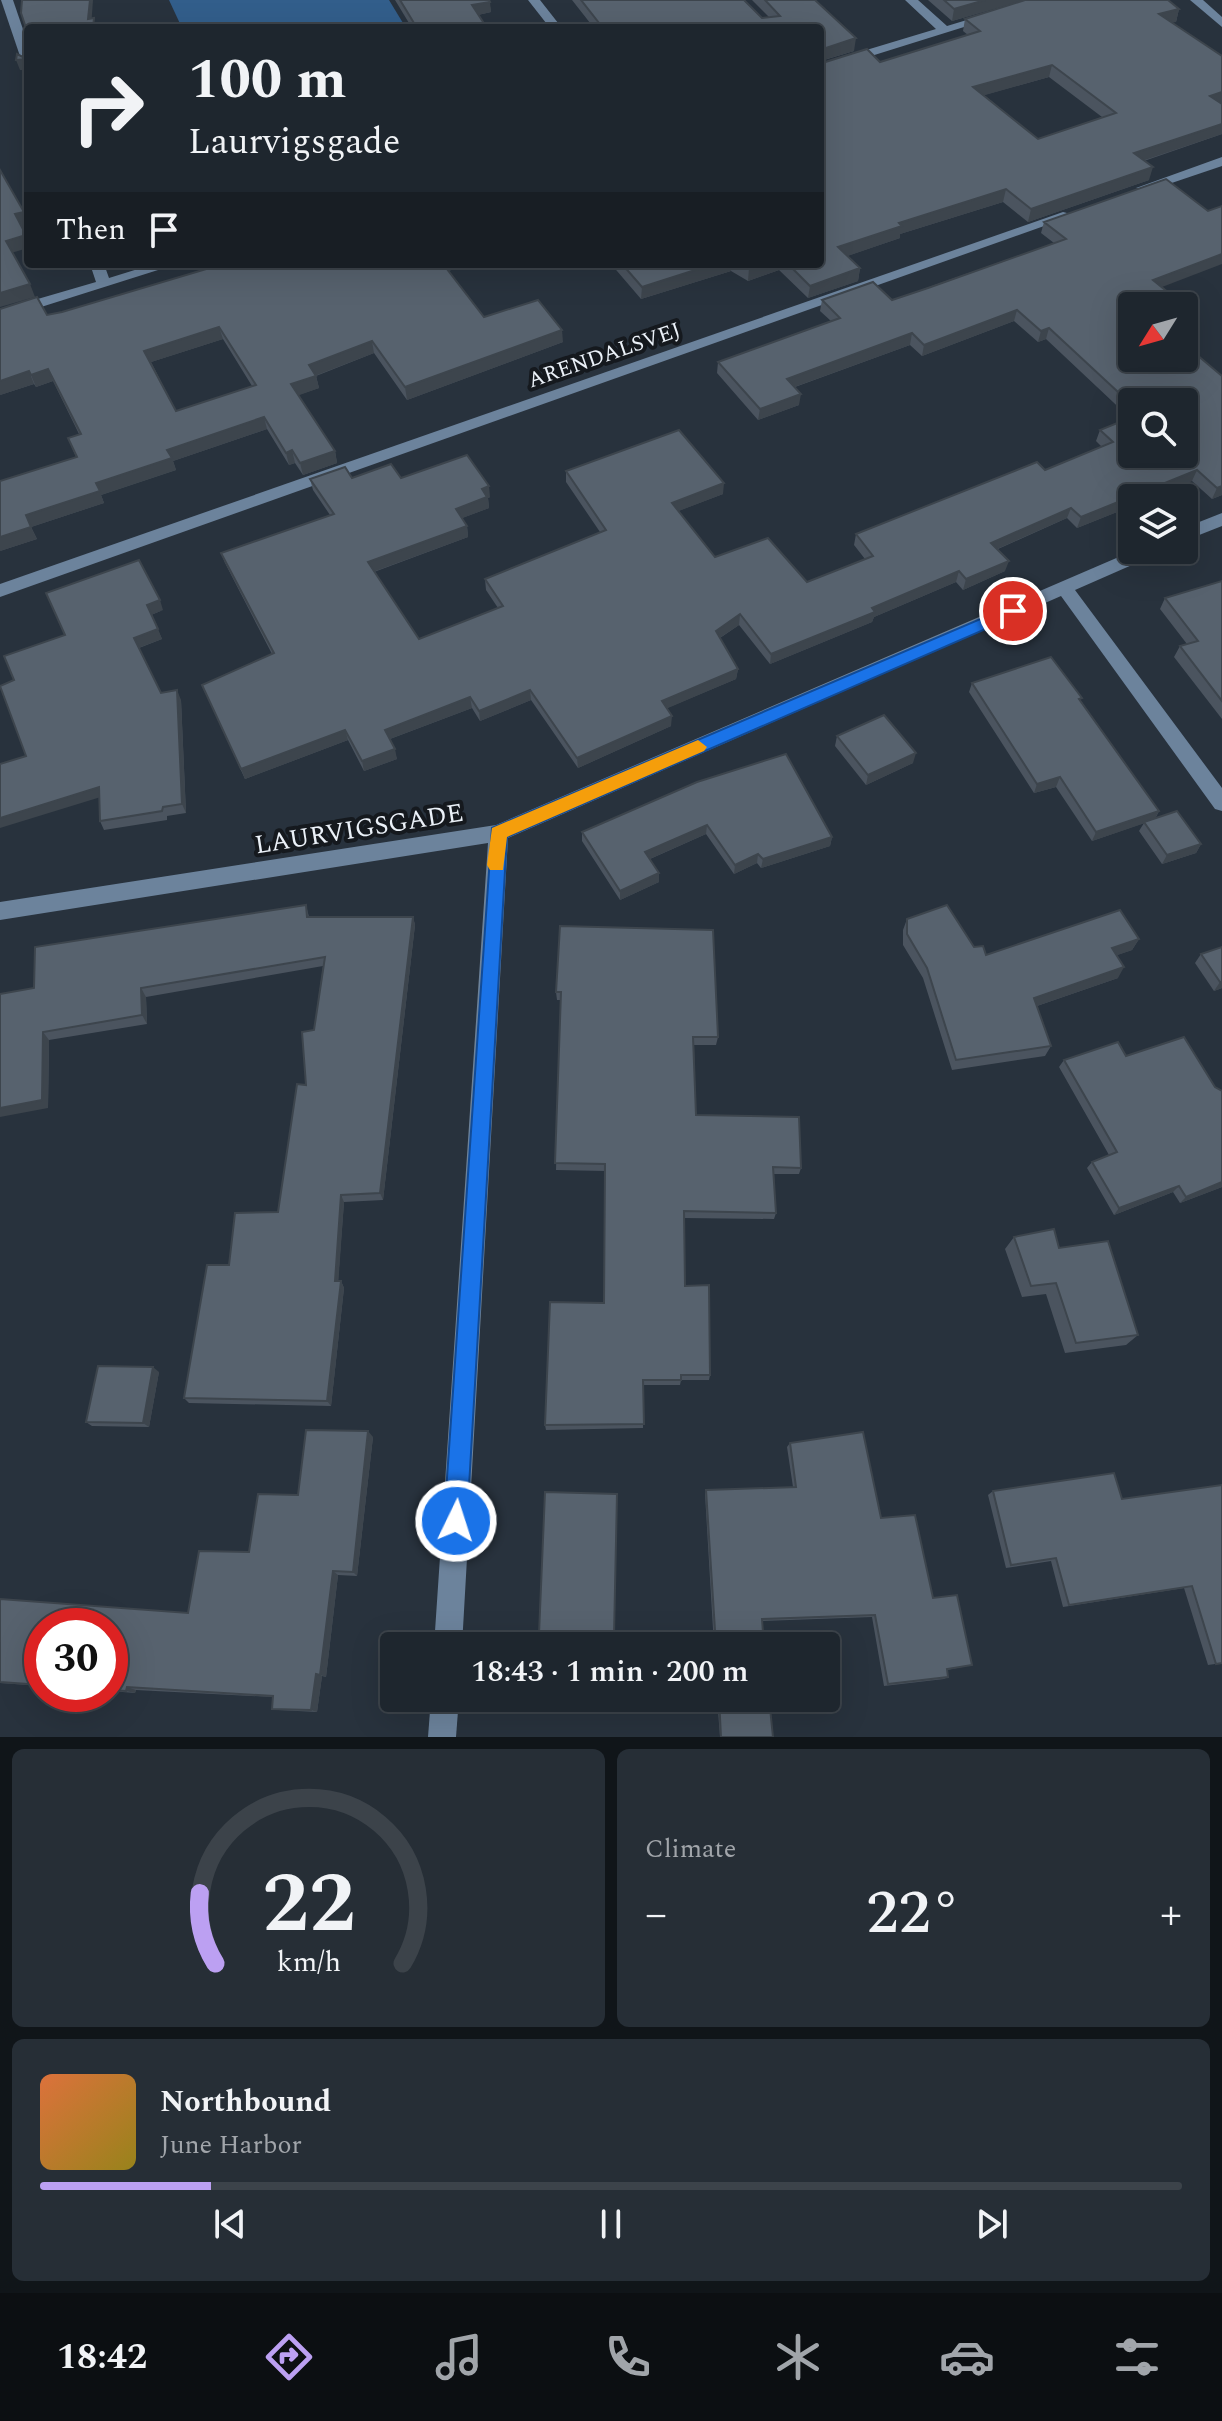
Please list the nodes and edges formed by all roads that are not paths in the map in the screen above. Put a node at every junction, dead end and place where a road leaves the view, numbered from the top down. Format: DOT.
graph roads {
  1 [pos="7,0"];
  2 [pos="534,0"];
  3 [pos="911,0"];
  4 [pos="1196,0"];
  5 [pos="1004,13"];
  6 [pos="1222,23"];
  7 [pos="553,24"];
  8 [pos="945,31"];
  9 [pos="24,50"];
  10 [pos="824,67"];
  11 [pos="1222,161"];
  12 [pos="1125,195"];
  13 [pos="1085,209"];
  14 [pos="98,268"];
  15 [pos="157,268"];
  16 [pos="104,284"];
  17 [pos="0,315"];
  18 [pos="1222,519"];
  19 [pos="1198,529"];
  20 [pos="1119,564"];
  21 [pos="1064,588"];
  22 [pos="0,591"];
  23 [pos="1222,803"];
  24 [pos="498,833"];
  25 [pos="0,911"];
  26 [pos="449,1632"];
  27 [pos="444,1712"];
  28 [pos="442,1737"];
  1 -- 9 [label="street"];
  2 -- 7 [label="street"];
  3 -- 8 [label="street"];
  4 -- 6 [label="street"];
  5 -- 8 [label="street"];
  8 -- 10 [label="street"];
  11 -- 12 [label="street"];
  13 -- 22 [label="street, ARENDALSVEJ"];
  14 -- 16 [label="street"];
  15 -- 16 [label="street"];
  16 -- 17 [label="street"];
  18 -- 19 [label="street"];
  20 -- 21 [label="street, LAURVIGSGADE"];
  21 -- 23 [label="street"];
  21 -- 24 [label="street, LAURVIGSGADE"];
  24 -- 25 [label="street, LAURVIGSGADE"];
  24 -- 26 [label="street"];
  27 -- 28 [label="street"];
}
